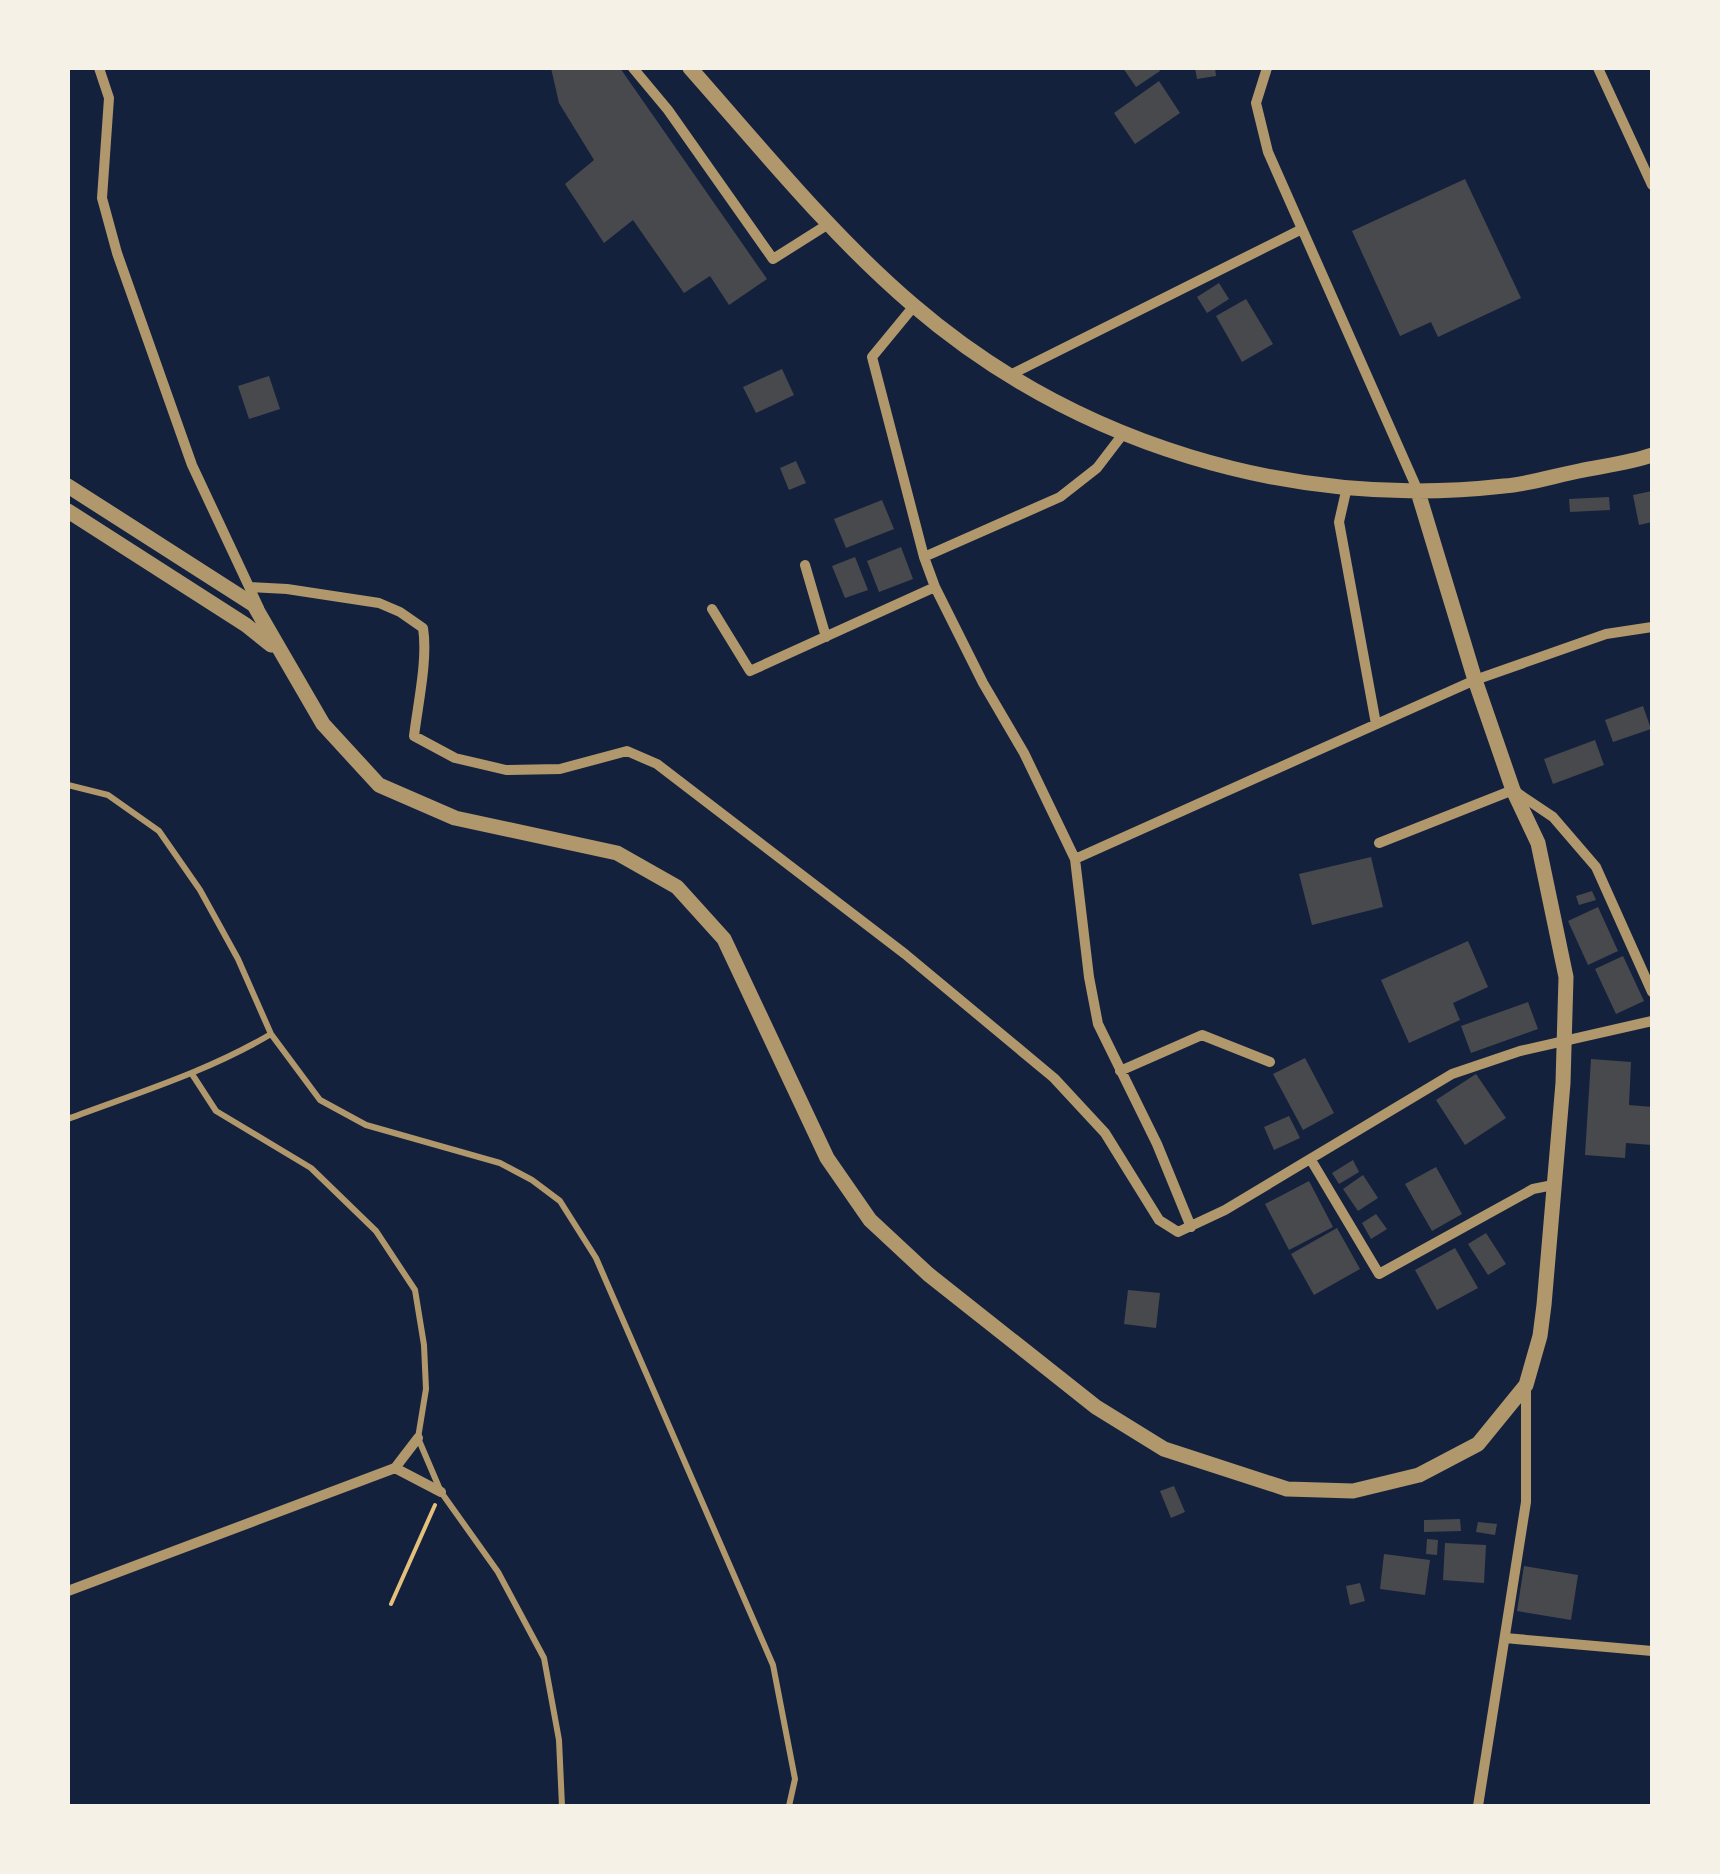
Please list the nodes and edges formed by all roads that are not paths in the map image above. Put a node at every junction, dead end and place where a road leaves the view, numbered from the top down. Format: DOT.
graph roads {
  1 [pos="99,68"];
  2 [pos="633,68"];
  3 [pos="690,68"];
  4 [pos="1267,68"];
  5 [pos="1598,68"];
  6 [pos="1652,185"];
  7 [pos="830,223"];
  8 [pos="1302,230"];
  9 [pos="914,306"];
  10 [pos="1008,376"];
  11 [pos="1123,434"];
  12 [pos="1652,455"];
  13 [pos="68,486"];
  14 [pos="1347,488"];
  15 [pos="1418,492"];
  16 [pos="68,511"];
  17 [pos="924,557"];
  18 [pos="805,564"];
  19 [pos="934,587"];
  20 [pos="250,588"];
  21 [pos="712,609"];
  22 [pos="1652,627"];
  23 [pos="826,637"];
  24 [pos="278,650"];
  25 [pos="1475,680"];
  26 [pos="1376,724"];
  27 [pos="68,785"];
  28 [pos="1514,790"];
  29 [pos="1379,843"];
  30 [pos="1075,859"];
  31 [pos="1652,992"];
  32 [pos="1652,1021"];
  33 [pos="270,1034"];
  34 [pos="1566,1040"];
  35 [pos="1270,1062"];
  36 [pos="1120,1071"];
  37 [pos="192,1074"];
  38 [pos="68,1119"];
  39 [pos="1311,1160"];
  40 [pos="1553,1185"];
  41 [pos="1191,1227"];
  42 [pos="1526,1385"];
  43 [pos="418,1438"];
  44 [pos="394,1468"];
  45 [pos="440,1492"];
  46 [pos="68,1591"];
  47 [pos="1505,1638"];
  48 [pos="1652,1650"];
  49 [pos="562,1806"];
  50 [pos="788,1806"];
  51 [pos="1478,1806"];
  1 -- 20 [label="street"];
  2 -- 7 [label="street"];
  3 -- 7 [label="street"];
  4 -- 8 [label="street"];
  5 -- 6 [label="street"];
  7 -- 9 [label="street"];
  8 -- 10 [label="street"];
  8 -- 15 [label="street"];
  9 -- 10 [label="street"];
  9 -- 17 [label="street"];
  10 -- 11 [label="street"];
  11 -- 14 [label="street"];
  11 -- 17 [label="street"];
  12 -- 15 [label="street"];
  13 -- 24 [label="street"];
  14 -- 15 [label="street"];
  14 -- 26 [label="street"];
  15 -- 25 [label="street"];
  16 -- 24 [label="street"];
  17 -- 19 [label="street"];
  18 -- 23 [label="street"];
  19 -- 23 [label="street"];
  19 -- 30 [label="street"];
  20 -- 24 [label="street"];
  20 -- 41 [label="street"];
  21 -- 23 [label="street"];
  22 -- 25 [label="street"];
  24 -- 42 [label="street"];
  25 -- 26 [label="street"];
  25 -- 28 [label="street"];
  26 -- 30 [label="street"];
  27 -- 33 [label="lane"];
  28 -- 29 [label="street"];
  28 -- 31 [label="street"];
  28 -- 34 [label="street"];
  30 -- 36 [label="street"];
  32 -- 34 [label="street"];
  33 -- 37 [label="lane"];
  33 -- 50 [label="lane"];
  34 -- 39 [label="street"];
  34 -- 40 [label="street"];
  35 -- 36 [label="street"];
  36 -- 41 [label="street"];
  37 -- 38 [label="lane"];
  37 -- 43 [label="lane"];
  39 -- 40 [label="street"];
  39 -- 41 [label="street"];
  40 -- 42 [label="street"];
  42 -- 47 [label="street"];
  43 -- 44 [label="street"];
  43 -- 45 [label="lane"];
  44 -- 45 [label="street"];
  44 -- 46 [label="street"];
  45 -- 49 [label="lane"];
  47 -- 48 [label="street"];
  47 -- 51 [label="street"];
}
